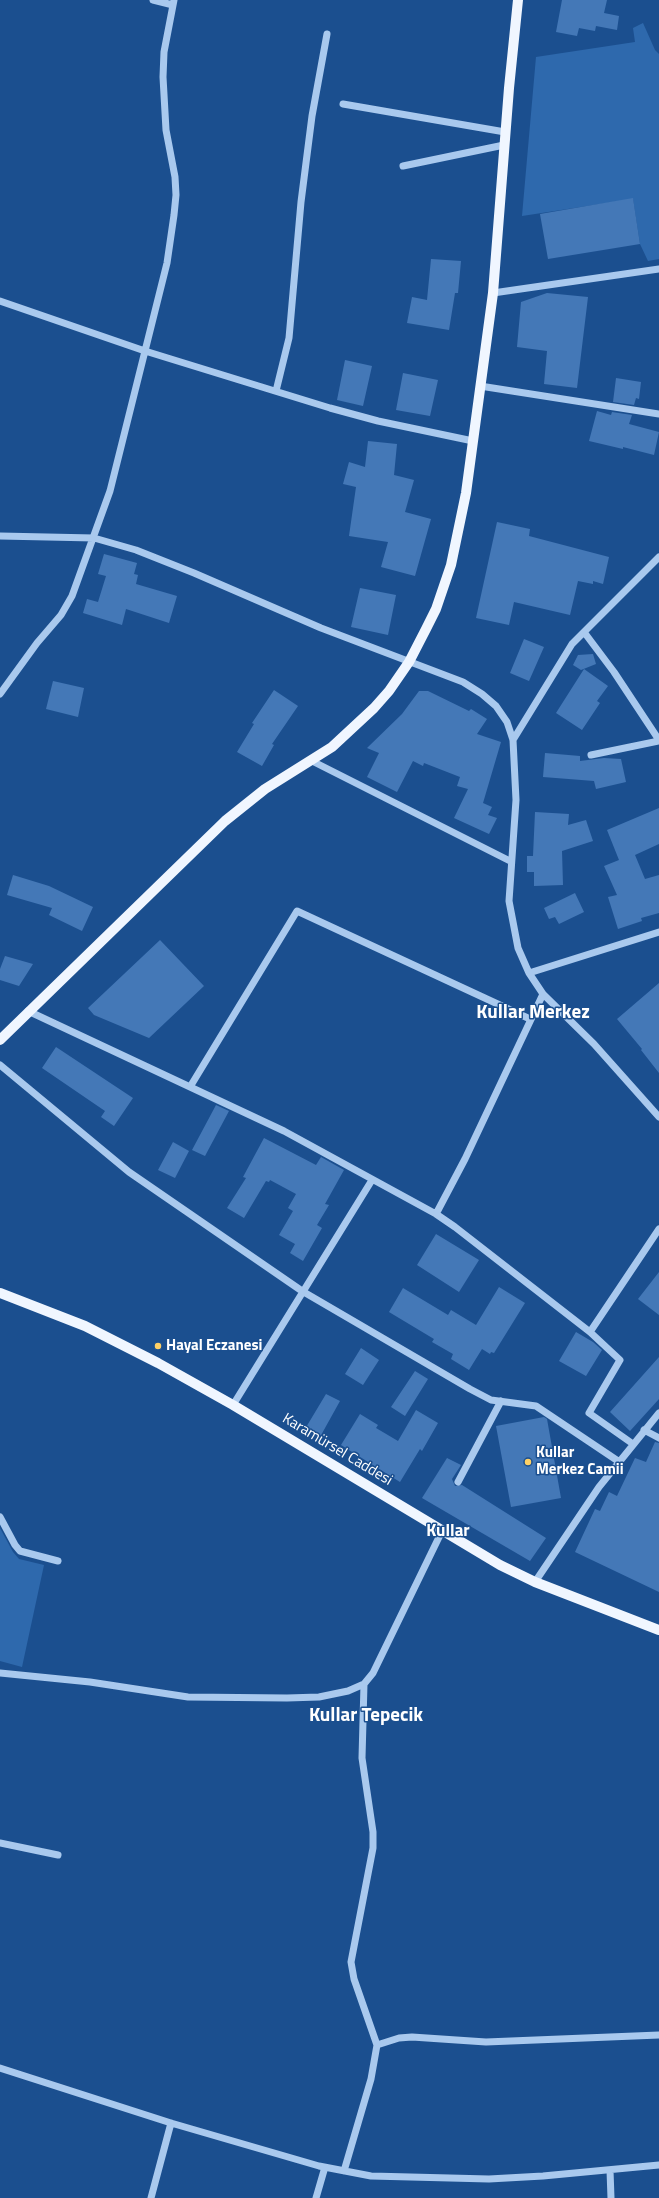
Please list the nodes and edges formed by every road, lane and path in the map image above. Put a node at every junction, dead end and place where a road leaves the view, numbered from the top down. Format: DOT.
graph roads {
  1 [pos="153,0"];
  2 [pos="518,0"];
  3 [pos="173,3"];
  4 [pos="328,34"];
  5 [pos="343,104"];
  6 [pos="505,132"];
  7 [pos="504,145"];
  8 [pos="403,166"];
  9 [pos="659,269"];
  10 [pos="493,293"];
  11 [pos="0,301"];
  12 [pos="145,351"];
  13 [pos="480,386"];
  14 [pos="276,391"];
  15 [pos="659,414"];
  16 [pos="473,441"];
  17 [pos="0,536"];
  18 [pos="94,538"];
  19 [pos="659,557"];
  20 [pos="584,632"];
  21 [pos="409,662"];
  22 [pos="0,694"];
  23 [pos="513,740"];
  24 [pos="659,740"];
  25 [pos="592,755"];
  26 [pos="312,761"];
  27 [pos="510,861"];
  28 [pos="659,932"];
  29 [pos="529,973"];
  30 [pos="543,994"];
  31 [pos="28,1011"];
  32 [pos="530,1019"];
  33 [pos="0,1040"];
  34 [pos="0,1065"];
  35 [pos="190,1087"];
  36 [pos="659,1117"];
  37 [pos="372,1180"];
  38 [pos="436,1214"];
  39 [pos="659,1229"];
  40 [pos="302,1291"];
  41 [pos="0,1293"];
  42 [pos="590,1332"];
  43 [pos="501,1401"];
  44 [pos="233,1405"];
  45 [pos="659,1414"];
  46 [pos="644,1430"];
  47 [pos="659,1438"];
  48 [pos="633,1444"];
  49 [pos="618,1461"];
  50 [pos="458,1482"];
  51 [pos="0,1518"];
  52 [pos="442,1531"];
  53 [pos="58,1561"];
  54 [pos="535,1582"];
  55 [pos="659,1630"];
  56 [pos="0,1673"];
  57 [pos="364,1684"];
  58 [pos="0,1844"];
  59 [pos="58,1855"];
  60 [pos="659,2035"];
  61 [pos="377,2044"];
  62 [pos="0,2068"];
  63 [pos="171,2123"];
  64 [pos="659,2165"];
  65 [pos="325,2167"];
  66 [pos="610,2170"];
  67 [pos="344,2171"];
  68 [pos="151,2198"];
  69 [pos="316,2198"];
  70 [pos="611,2198"];
  1 -- 3 [label="street"];
  2 -- 6 [label="main road"];
  3 -- 12 [label="street"];
  4 -- 14 [label="street"];
  5 -- 6 [label="street"];
  6 -- 7 [label="main road"];
  7 -- 8 [label="street"];
  7 -- 10 [label="main road"];
  9 -- 10 [label="street"];
  10 -- 13 [label="main road"];
  11 -- 12 [label="street"];
  12 -- 14 [label="street"];
  12 -- 18 [label="street"];
  13 -- 15 [label="street"];
  13 -- 16 [label="main road"];
  14 -- 16 [label="street"];
  16 -- 21 [label="main road"];
  17 -- 18 [label="street"];
  18 -- 21 [label="street"];
  18 -- 22 [label="street"];
  19 -- 20 [label="street"];
  20 -- 23 [label="street"];
  20 -- 24 [label="street"];
  21 -- 23 [label="street"];
  21 -- 26 [label="main road"];
  23 -- 27 [label="street"];
  24 -- 25 [label="street"];
  26 -- 27 [label="street"];
  26 -- 31 [label="main road"];
  27 -- 29 [label="street"];
  28 -- 29 [label="street"];
  29 -- 30 [label="street"];
  30 -- 32 [label="street"];
  30 -- 36 [label="street"];
  31 -- 33 [label="main road"];
  31 -- 35 [label="street"];
  32 -- 35 [label="street"];
  32 -- 38 [label="street"];
  34 -- 40 [label="street"];
  35 -- 37 [label="street"];
  37 -- 38 [label="street"];
  37 -- 40 [label="street"];
  38 -- 42 [label="street"];
  39 -- 42 [label="street"];
  40 -- 43 [label="street"];
  40 -- 44 [label="street"];
  41 -- 44 [label="main road, Karamürsel Caddesi"];
  42 -- 48 [label="street"];
  43 -- 49 [label="street"];
  43 -- 50 [label="street"];
  44 -- 52 [label="main road, Karamürsel Caddesi"];
  45 -- 46 [label="street"];
  46 -- 47 [label="street"];
  46 -- 48 [label="street"];
  48 -- 49 [label="street"];
  49 -- 54 [label="street"];
  51 -- 53 [label="street"];
  52 -- 54 [label="main road, Karamürsel Caddesi"];
  52 -- 57 [label="street"];
  54 -- 55 [label="main road, Karamürsel Caddesi"];
  56 -- 57 [label="street"];
  57 -- 61 [label="street"];
  58 -- 59 [label="street"];
  60 -- 61 [label="street"];
  61 -- 67 [label="street"];
  62 -- 63 [label="street"];
  63 -- 65 [label="street"];
  63 -- 68 [label="street"];
  64 -- 66 [label="street"];
  65 -- 67 [label="street"];
  65 -- 69 [label="street"];
  66 -- 67 [label="street"];
  66 -- 70 [label="street"];
}
